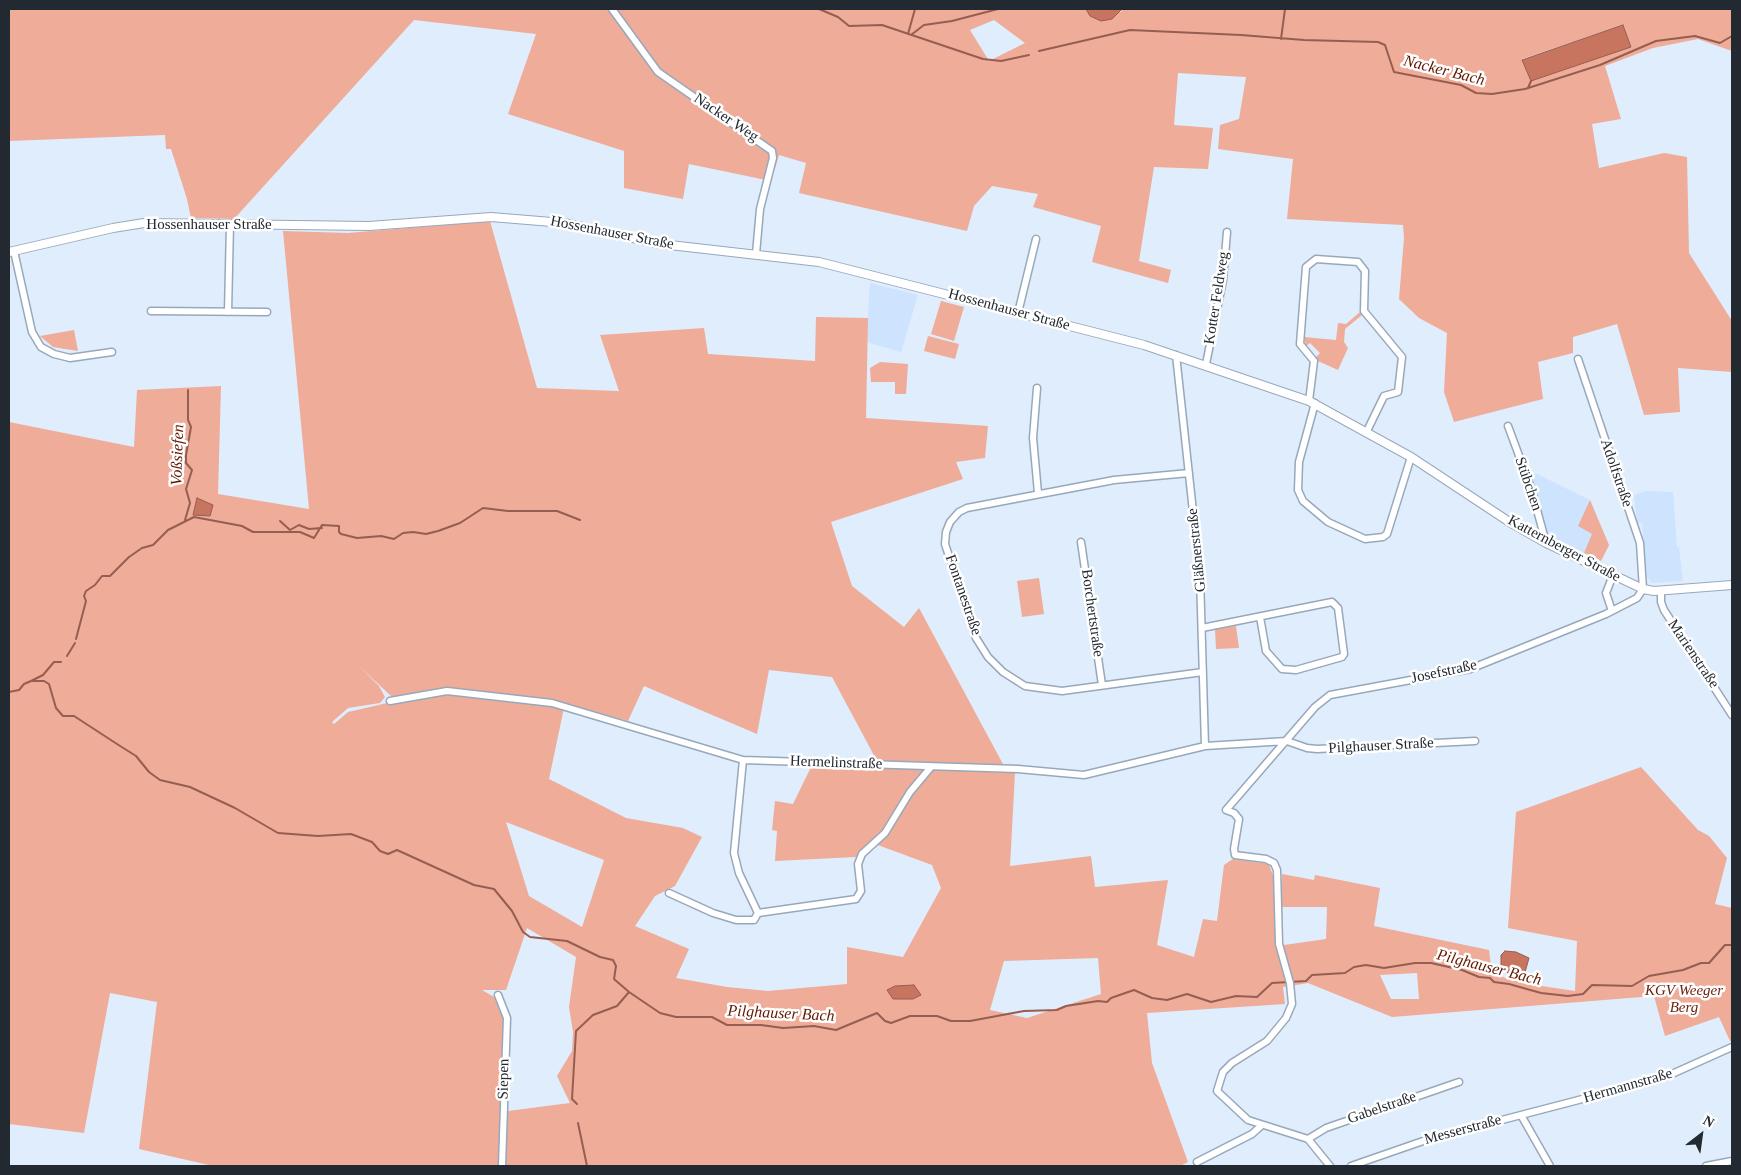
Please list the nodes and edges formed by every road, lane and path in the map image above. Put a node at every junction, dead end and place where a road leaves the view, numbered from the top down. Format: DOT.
graph roads {
  1 [pos="612,9"];
  2 [pos="230,224"];
  3 [pos="1227,232"];
  4 [pos="1036,239"];
  5 [pos="11,252"];
  6 [pos="756,254"];
  7 [pos="151,311"];
  8 [pos="228,312"];
  9 [pos="267,312"];
  10 [pos="1018,313"];
  11 [pos="112,352"];
  12 [pos="1176,355"];
  13 [pos="1578,359"];
  14 [pos="1206,364"];
  15 [pos="1037,388"];
  16 [pos="1312,402"];
  17 [pos="1508,426"];
  18 [pos="1367,431"];
  19 [pos="1411,457"];
  20 [pos="1189,473"];
  21 [pos="1038,493"];
  22 [pos="1081,542"];
  23 [pos="1546,542"];
  24 [pos="1614,576"];
  25 [pos="1732,585"];
  26 [pos="1642,589"];
  27 [pos="1661,591"];
  28 [pos="1612,611"];
  29 [pos="1260,617"];
  30 [pos="1202,628"];
  31 [pos="1203,672"];
  32 [pos="1102,685"];
  33 [pos="390,701"];
  34 [pos="1732,714"];
  35 [pos="1287,741"];
  36 [pos="1476,741"];
  37 [pos="1205,746"];
  38 [pos="743,760"];
  39 [pos="931,767"];
  40 [pos="669,893"];
  41 [pos="758,913"];
  42 [pos="498,995"];
  43 [pos="1732,1047"];
  44 [pos="1459,1082"];
  45 [pos="1520,1115"];
  46 [pos="1262,1125"];
  47 [pos="1308,1139"];
  48 [pos="1732,1161"];
  49 [pos="1197,1162"];
  50 [pos="502,1166"];
  51 [pos="1330,1166"];
  52 [pos="1351,1166"];
  53 [pos="1550,1166"];
  54 [pos="1706,1166"];
  1 -- 6 [label="street, Nacker Weg"];
  2 -- 5 [label="street, Hossenhauser Straße"];
  2 -- 6 [label="street, Hossenhauser Straße"];
  2 -- 8 [label="street"];
  3 -- 14 [label="street, Kotter Feldweg"];
  4 -- 10 [label="street"];
  5 -- 11 [label="street"];
  6 -- 10 [label="street, Hossenhauser Straße"];
  7 -- 8 [label="street"];
  8 -- 9 [label="street"];
  10 -- 12 [label="street, Hossenhauser Straße"];
  12 -- 14 [label="street, Katternberger Straße"];
  12 -- 20 [label="street, Gläßnerstraße"];
  13 -- 26 [label="street, Adolfstraße"];
  14 -- 16 [label="street, Katternberger Straße"];
  15 -- 21 [label="street"];
  16 -- 18 [label="street, Katternberger Straße"];
  16 -- 18 [label="street"];
  16 -- 19 [label="street"];
  17 -- 23 [label="street, Stübchen"];
  18 -- 19 [label="street, Katternberger Straße"];
  19 -- 23 [label="street, Katternberger Straße"];
  20 -- 21 [label="street, Fontanestraße"];
  20 -- 30 [label="street, Gläßnerstraße"];
  21 -- 32 [label="street, Fontanestraße"];
  22 -- 32 [label="street, Borchertstraße"];
  23 -- 24 [label="street, Katternberger Straße"];
  24 -- 26 [label="street, Katternberger Straße"];
  24 -- 28 [label="street"];
  25 -- 27 [label="street, Katternberger Straße"];
  26 -- 27 [label="street, Katternberger Straße"];
  26 -- 28 [label="street, Josefstraße"];
  27 -- 34 [label="street, Marienstraße"];
  28 -- 35 [label="street, Josefstraße"];
  29 -- 29 [label="street"];
  29 -- 30 [label="street"];
  30 -- 31 [label="street, Gläßnerstraße"];
  31 -- 32 [label="street, Fontanestraße"];
  31 -- 37 [label="street, Gläßnerstraße"];
  33 -- 38 [label="street, Hermelinstraße"];
  35 -- 36 [label="street, Pilghauser Straße"];
  35 -- 37 [label="street, Hermelinstraße"];
  35 -- 46 [label="street, Josefstraße"];
  37 -- 39 [label="street, Hermelinstraße"];
  38 -- 39 [label="street, Hermelinstraße"];
  38 -- 41 [label="street"];
  39 -- 41 [label="street"];
  40 -- 41 [label="street"];
  42 -- 50 [label="street, Siepen"];
  43 -- 45 [label="street, Hermannstraße"];
  44 -- 47 [label="street, Gabelstraße"];
  45 -- 52 [label="street, Messerstraße"];
  45 -- 53 [label="street, Messerstraße"];
  46 -- 47 [label="street"];
  46 -- 49 [label="street"];
  47 -- 51 [label="street"];
  48 -- 54 [label="street"];
}
